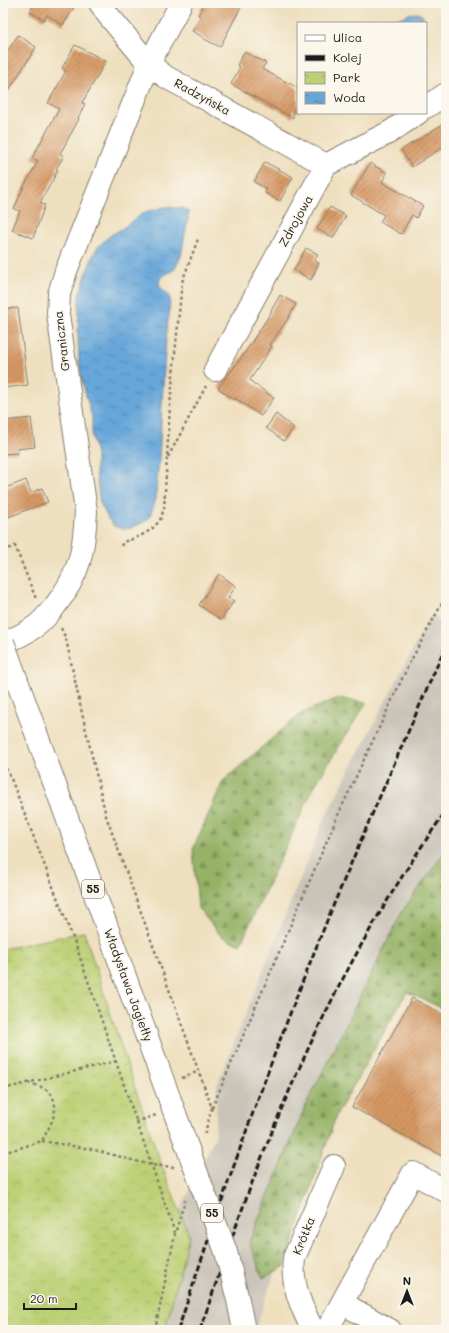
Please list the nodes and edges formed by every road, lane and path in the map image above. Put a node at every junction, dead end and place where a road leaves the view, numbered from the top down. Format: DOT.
graph roads {
  1 [pos="100,3"];
  2 [pos="181,3"];
  3 [pos="149,64"];
  4 [pos="446,94"];
  5 [pos="427,106"];
  6 [pos="417,114"];
  7 [pos="326,165"];
  8 [pos="198,239"];
  9 [pos="215,370"];
  10 [pos="167,458"];
  11 [pos="121,546"];
  12 [pos="3,551"];
  13 [pos="446,596"];
  14 [pos="48,615"];
  15 [pos="3,643"];
  16 [pos="3,762"];
  17 [pos="109,824"];
  18 [pos="116,1061"];
  19 [pos="198,1071"];
  20 [pos="180,1080"];
  21 [pos="28,1083"];
  22 [pos="3,1089"];
  23 [pos="165,1106"];
  24 [pos="212,1108"];
  25 [pos="136,1122"];
  26 [pos="42,1141"];
  27 [pos="3,1153"];
  28 [pos="151,1165"];
  29 [pos="334,1166"];
  30 [pos="446,1191"];
  31 [pos="175,1234"];
  32 [pos="342,1303"];
  33 [pos="244,1330"];
  34 [pos="313,1330"];
  35 [pos="327,1330"];
  36 [pos="390,1330"];
  1 -- 3 [label="street, Radzyńska"];
  2 -- 3 [label="street, Graniczna"];
  3 -- 7 [label="street, Radzyńska"];
  3 -- 14 [label="street, Graniczna"];
  4 -- 5 [label="street"];
  6 -- 7 [label="street"];
  7 -- 9 [label="street, Zdrojowa"];
  8 -- 10 [label="path"];
  9 -- 10 [label="path"];
  10 -- 11 [label="path"];
  12 -- 14 [label="path"];
  13 -- 24 [label="path"];
  14 -- 15 [label="street, Graniczna"];
  14 -- 17 [label="path"];
  15 -- 23 [label="street, Władysława Jagiełły / 55, bridge"];
  16 -- 18 [label="path"];
  18 -- 21 [label="path"];
  18 -- 25 [label="path"];
  19 -- 20 [label="path"];
  21 -- 22 [label="path"];
  21 -- 26 [label="path"];
  23 -- 25 [label="path"];
  23 -- 33 [label="street, Władysława Jagiełły / 55, bridge"];
  25 -- 28 [label="path"];
  26 -- 27 [label="path"];
  26 -- 28 [label="path"];
  28 -- 31 [label="path"];
  29 -- 34 [label="street, Krótka"];
  30 -- 32 [label="street"];
  32 -- 35 [label="street"];
  32 -- 36 [label="street"];
}
